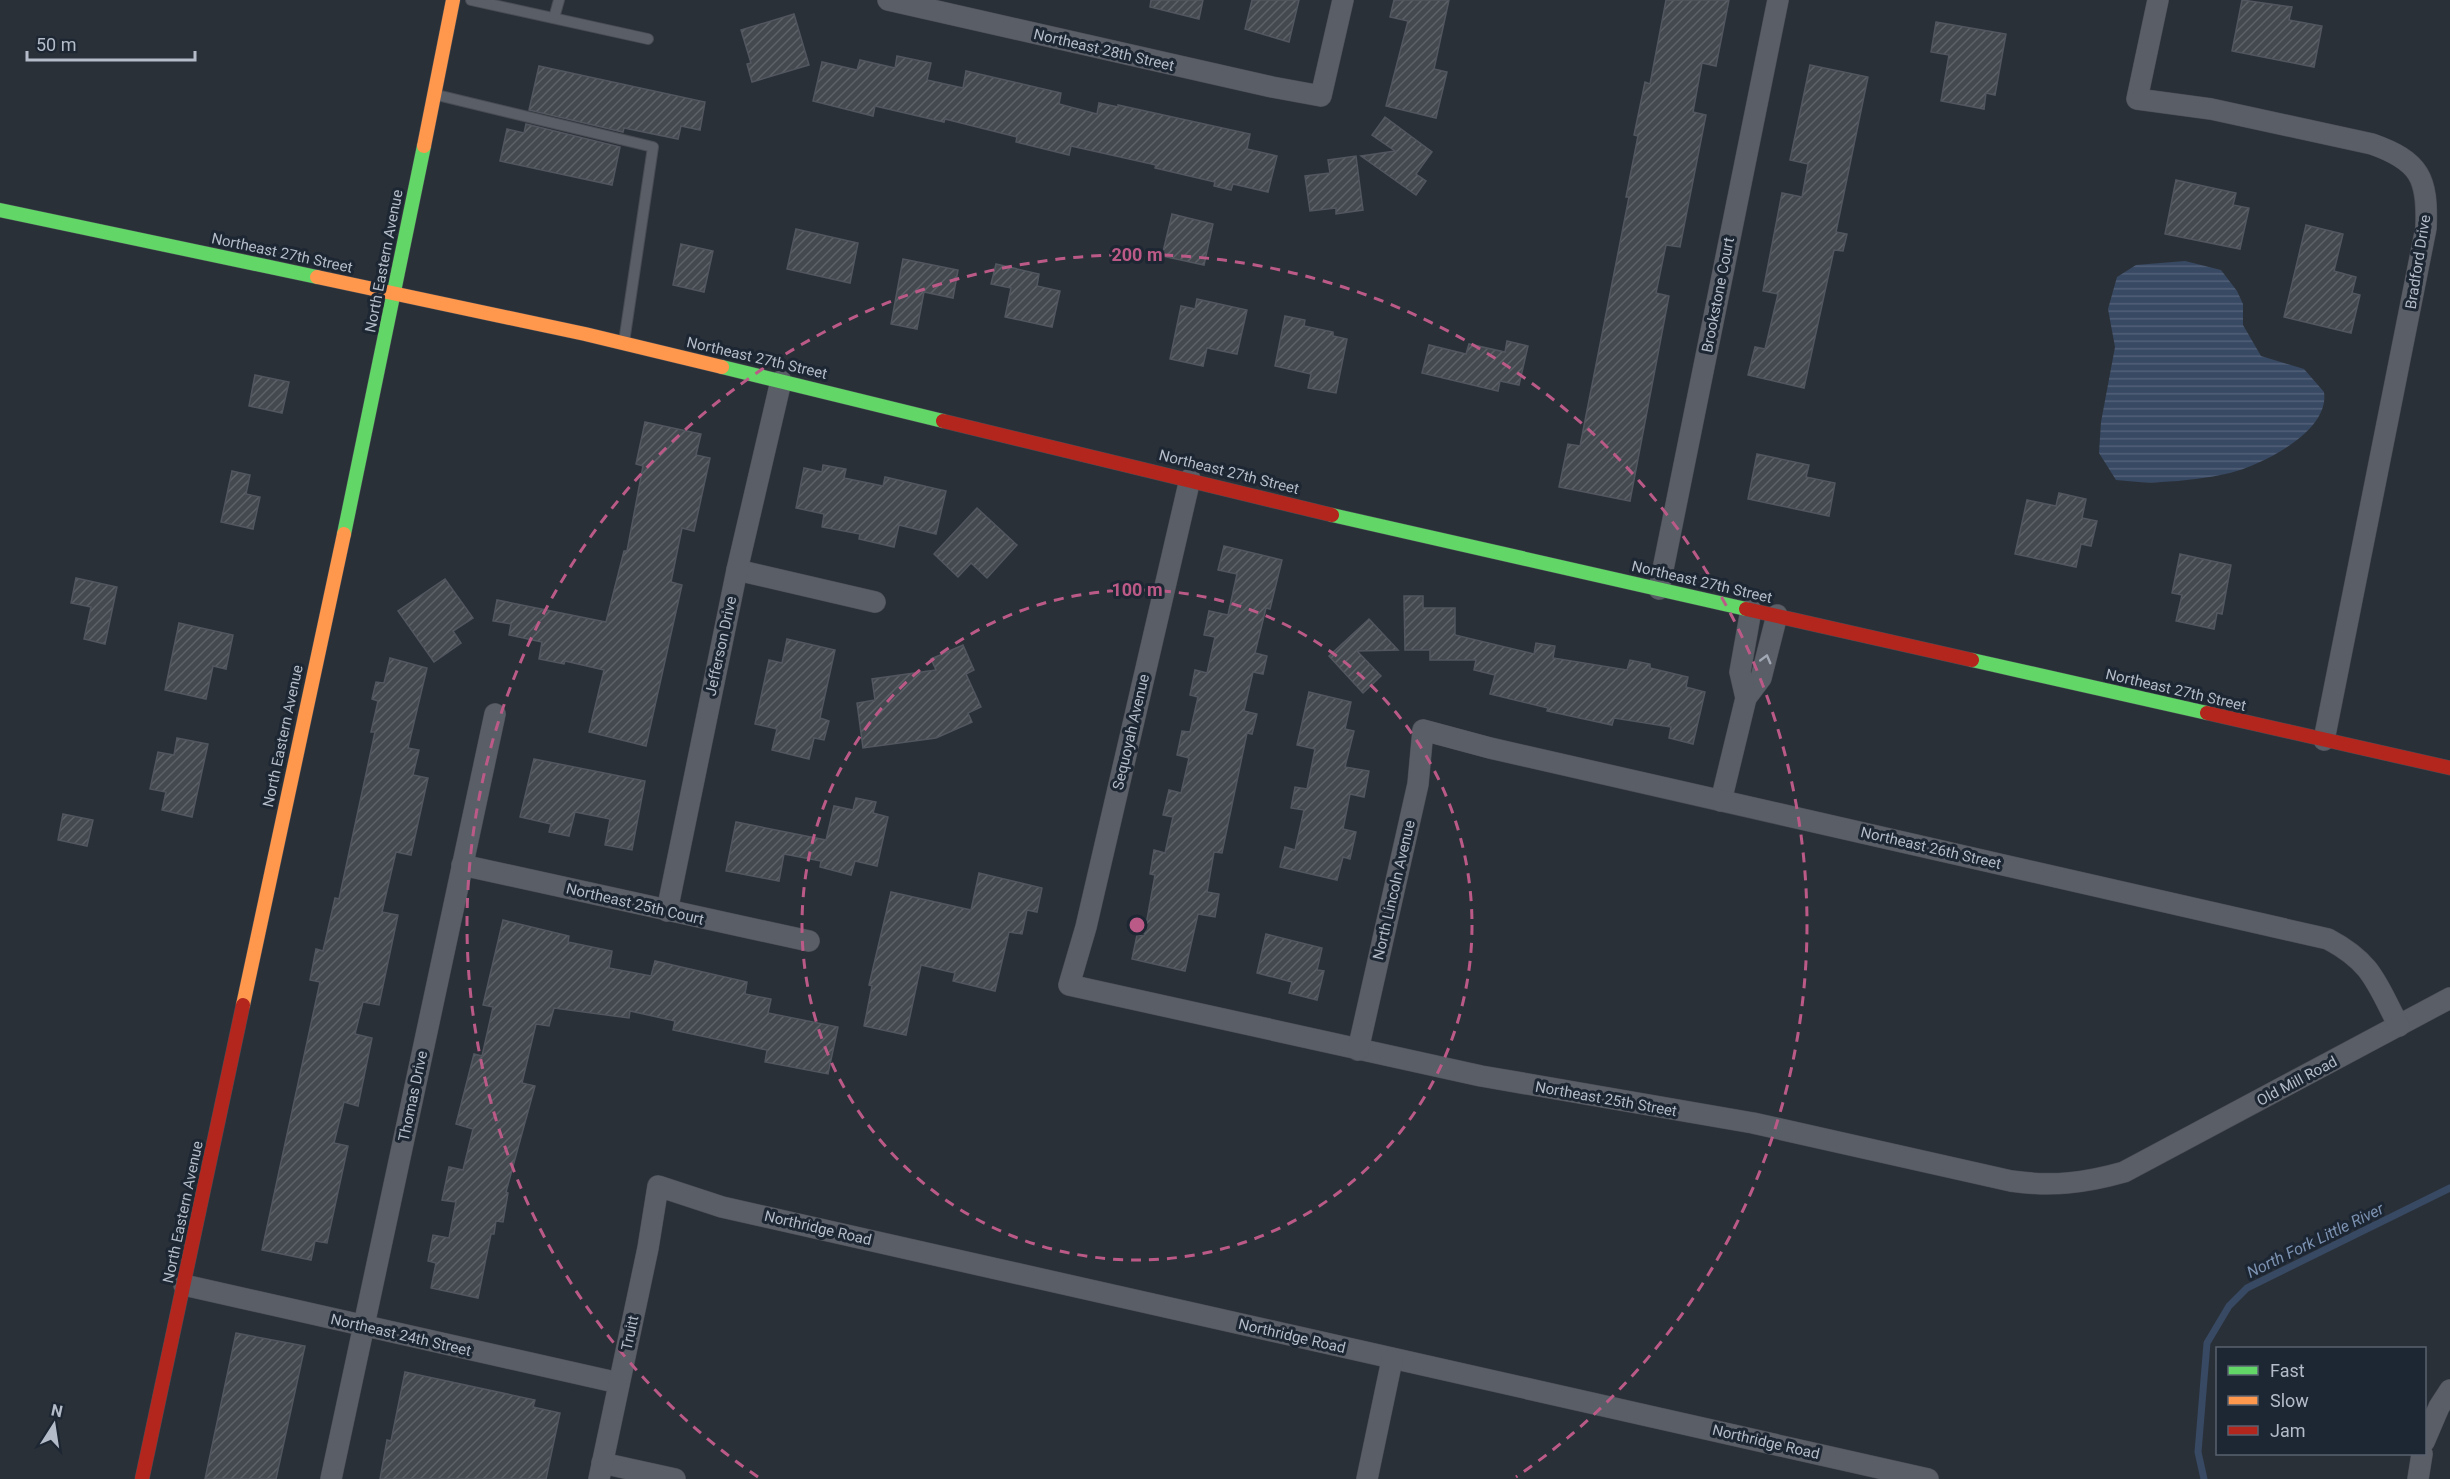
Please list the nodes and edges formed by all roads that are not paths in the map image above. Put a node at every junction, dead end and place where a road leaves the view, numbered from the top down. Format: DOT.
graph roads {
  1 [pos="453,0"];
  2 [pos="471,0"];
  3 [pos="559,0"];
  4 [pos="888,0"];
  5 [pos="1343,0"];
  6 [pos="1778,0"];
  7 [pos="2157,0"];
  8 [pos="554,18"];
  9 [pos="648,39"];
  10 [pos="434,94"];
  11 [pos="0,210"];
  12 [pos="394,293"];
  13 [pos="623,343"];
  14 [pos="781,381"];
  15 [pos="1190,479"];
  16 [pos="737,570"];
  17 [pos="1659,589"];
  18 [pos="875,602"];
  19 [pos="1751,610"];
  20 [pos="1776,615"];
  21 [pos="1746,698"];
  22 [pos="495,714"];
  23 [pos="1423,730"];
  24 [pos="2324,740"];
  25 [pos="2450,768"];
  26 [pos="1722,801"];
  27 [pos="462,865"];
  28 [pos="666,911"];
  29 [pos="809,941"];
  30 [pos="1069,985"];
  31 [pos="2450,998"];
  32 [pos="2399,1026"];
  33 [pos="1358,1050"];
  34 [pos="2144,1162"];
  35 [pos="658,1186"];
  36 [pos="184,1285"];
  37 [pos="365,1327"];
  38 [pos="1392,1360"];
  39 [pos="619,1383"];
  40 [pos="2450,1390"];
  41 [pos="2426,1437"];
  42 [pos="2422,1455"];
  43 [pos="600,1471"];
  44 [pos="142,1479"];
  45 [pos="332,1479"];
  46 [pos="675,1479"];
  47 [pos="1367,1479"];
  48 [pos="1928,1479"];
  49 [pos="2418,1479"];
  1 -- 10 [label="street, North Eastern Avenue"];
  2 -- 8 [label="lane"];
  3 -- 8 [label="lane"];
  4 -- 5 [label="street, Northeast 28th Street"];
  6 -- 17 [label="street, Brookstone Court"];
  7 -- 24 [label="street, Bradford Drive"];
  8 -- 9 [label="lane"];
  10 -- 12 [label="street, North Eastern Avenue"];
  10 -- 13 [label="lane"];
  11 -- 12 [label="street, Northeast 27th Street"];
  12 -- 13 [label="street, Northeast 27th Street"];
  12 -- 36 [label="street, North Eastern Avenue"];
  13 -- 14 [label="street, Northeast 27th Street"];
  14 -- 15 [label="street, Northeast 27th Street"];
  14 -- 16 [label="street, Jefferson Drive"];
  15 -- 17 [label="street, Northeast 27th Street"];
  15 -- 30 [label="street, Sequoyah Avenue"];
  16 -- 18 [label="street"];
  16 -- 28 [label="street, Jefferson Drive"];
  17 -- 19 [label="street, Northeast 27th Street"];
  19 -- 20 [label="street, Northeast 27th Street"];
  19 -- 21 [label="street"];
  21 -- 20 [label="street, one-way"];
  20 -- 24 [label="street, Northeast 27th Street"];
  21 -- 26 [label="street"];
  22 -- 27 [label="street, Thomas Drive"];
  23 -- 26 [label="street, Northeast 26th Street"];
  23 -- 33 [label="street, North Lincoln Avenue"];
  24 -- 25 [label="street, Northeast 27th Street"];
  26 -- 32 [label="street, Northeast 26th Street"];
  27 -- 28 [label="street, Northeast 25th Court"];
  27 -- 37 [label="street, Thomas Drive"];
  28 -- 29 [label="street, Northeast 25th Court"];
  30 -- 33 [label="street, Northeast 25th Street"];
  31 -- 32 [label="street, Old Mill Road"];
  32 -- 34 [label="street, Old Mill Road"];
  33 -- 34 [label="street, Northeast 25th Street"];
  35 -- 38 [label="street, Northridge Road"];
  35 -- 39 [label="street, Truitt"];
  36 -- 37 [label="street, Northeast 24th Street"];
  36 -- 44 [label="street, North Eastern Avenue"];
  37 -- 39 [label="street, Northeast 24th Street"];
  37 -- 45 [label="street, Thomas Drive"];
  38 -- 47 [label="street"];
  38 -- 48 [label="street, Northridge Road"];
  39 -- 43 [label="street, Truitt"];
  40 -- 41 [label="street"];
  42 -- 49 [label="street"];
  43 -- 46 [label="street"];
}
